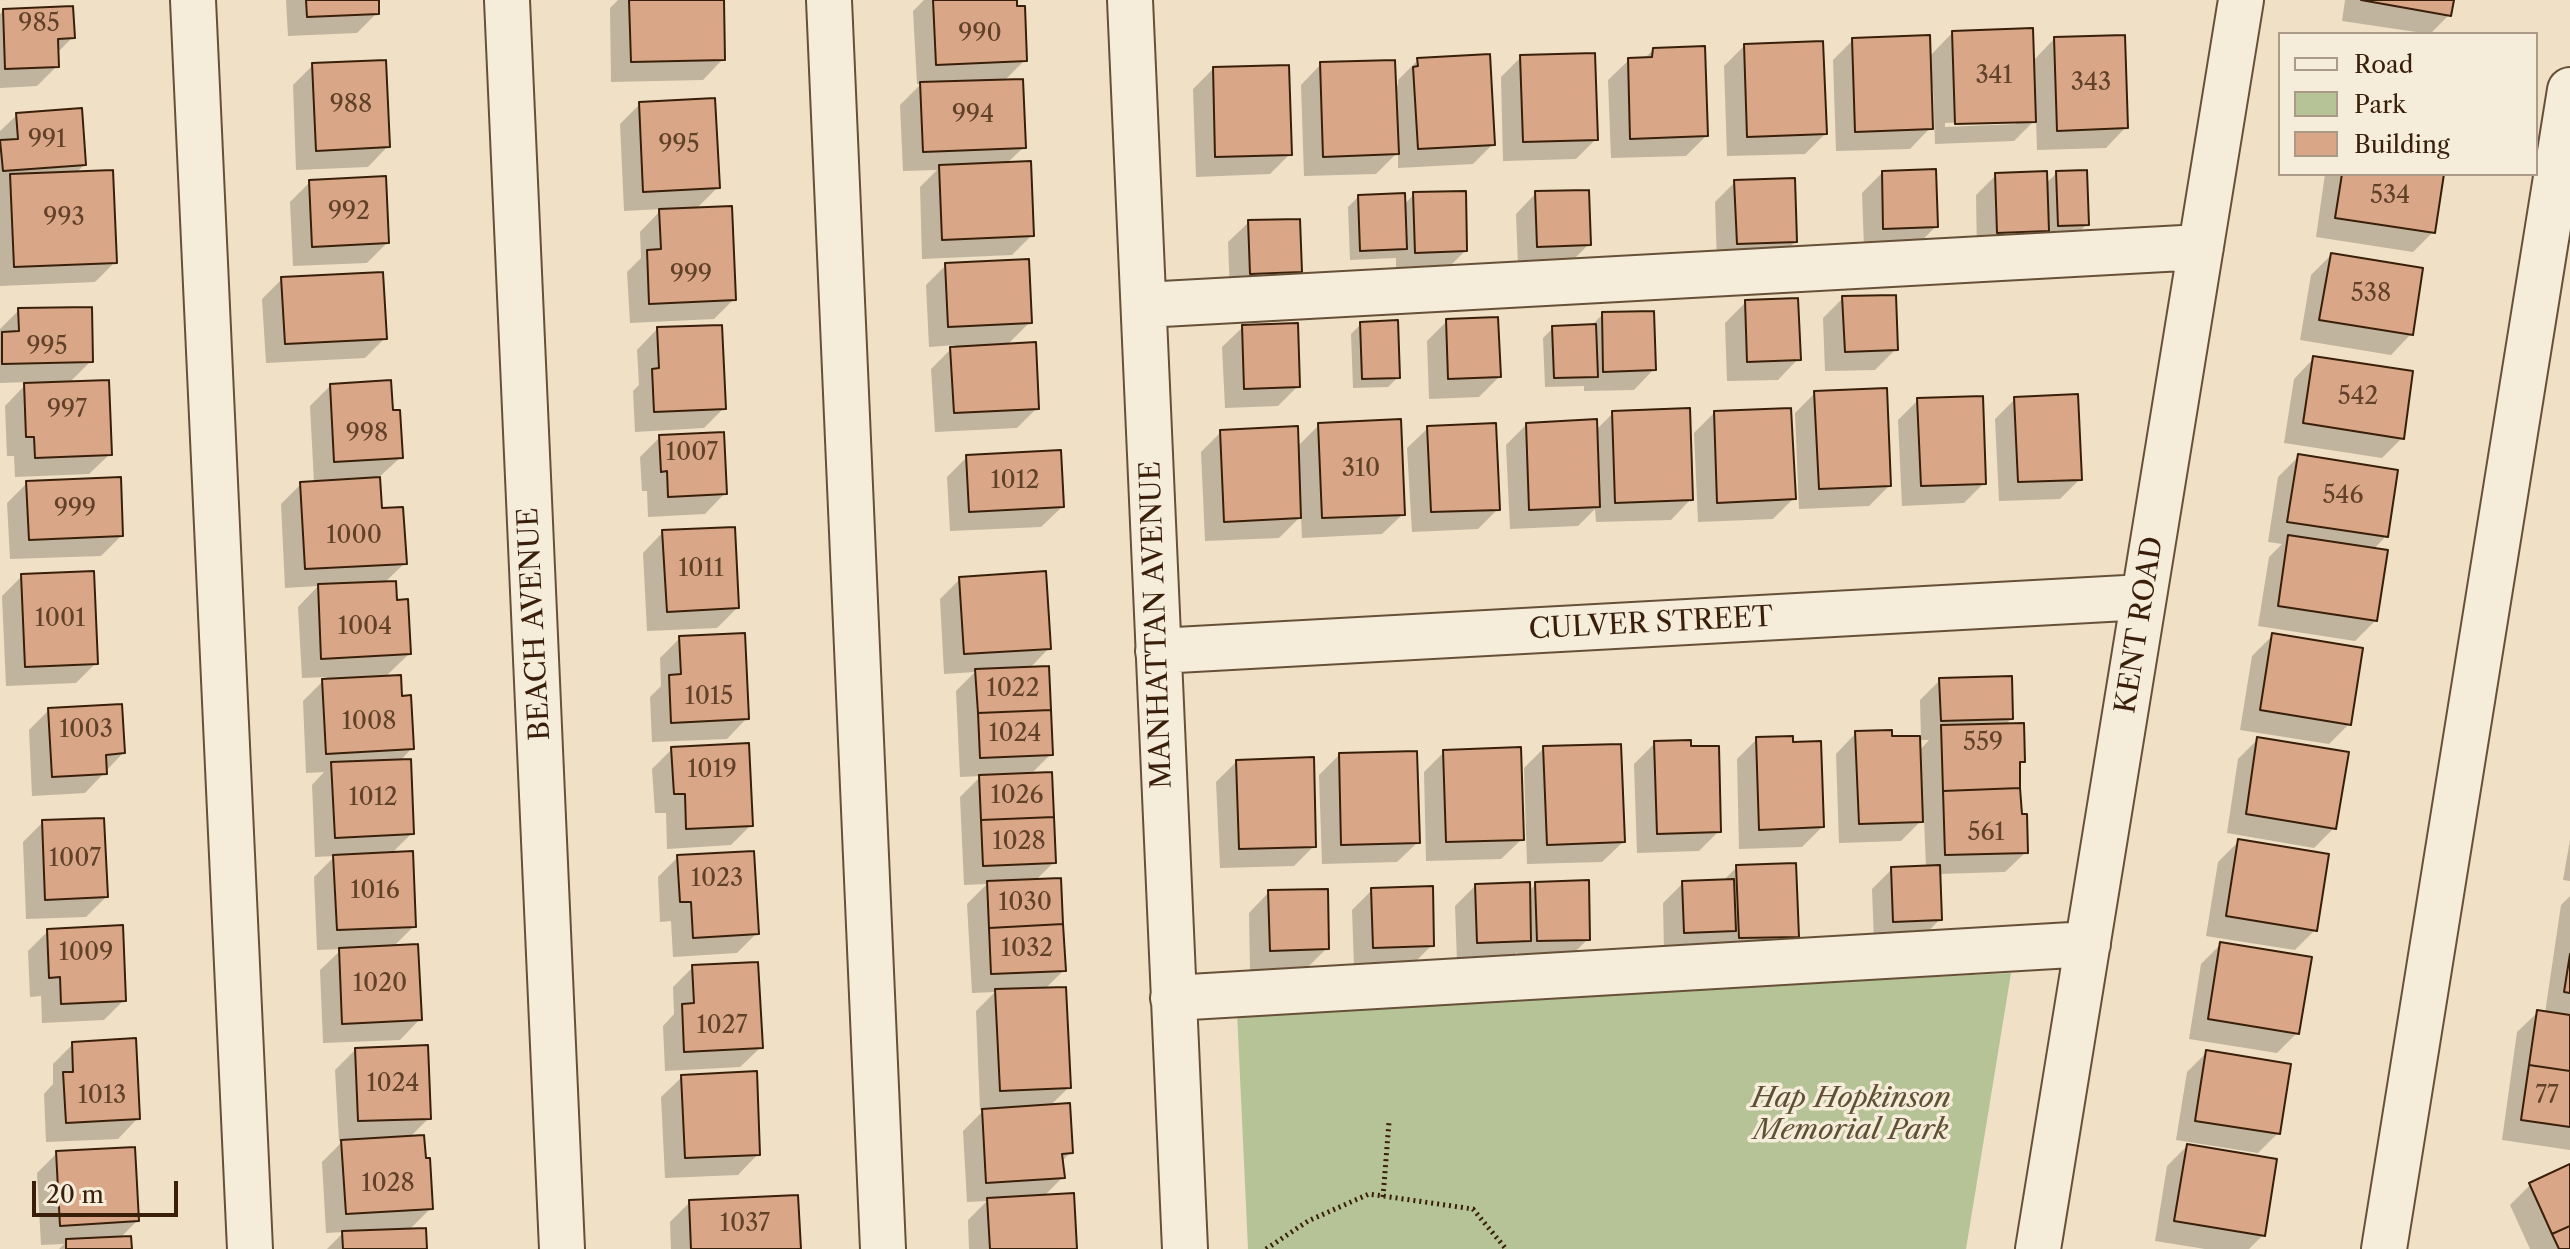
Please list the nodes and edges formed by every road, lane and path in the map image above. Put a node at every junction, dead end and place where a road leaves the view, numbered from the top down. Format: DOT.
graph roads {
  1 [pos="193,0"];
  2 [pos="507,0"];
  3 [pos="829,0"];
  4 [pos="1130,0"];
  5 [pos="2241,0"];
  6 [pos="2570,90"];
  7 [pos="2201,247"];
  8 [pos="1144,305"];
  9 [pos="2144,597"];
  10 [pos="1158,651"];
  11 [pos="2088,944"];
  12 [pos="1173,998"];
  13 [pos="1389,1122"];
  14 [pos="1383,1197"];
  15 [pos="250,1249"];
  16 [pos="562,1249"];
  17 [pos="883,1249"];
  18 [pos="1185,1249"];
  19 [pos="1266,1249"];
  20 [pos="1506,1249"];
  21 [pos="2038,1249"];
  22 [pos="2384,1249"];
  1 -- 15 [label="street"];
  2 -- 16 [label="street, BEACH AVENUE"];
  3 -- 17 [label="street"];
  4 -- 8 [label="street, MANHATTAN AVENUE"];
  5 -- 7 [label="street, KENT ROAD"];
  6 -- 22 [label="street"];
  7 -- 8 [label="street"];
  7 -- 9 [label="street, KENT ROAD"];
  8 -- 10 [label="street, MANHATTAN AVENUE"];
  9 -- 10 [label="street, CULVER STREET"];
  9 -- 11 [label="street, KENT ROAD"];
  10 -- 12 [label="street, MANHATTAN AVENUE"];
  11 -- 12 [label="street"];
  11 -- 21 [label="street, KENT ROAD"];
  12 -- 18 [label="street, MANHATTAN AVENUE"];
  13 -- 14 [label="path"];
  14 -- 19 [label="path"];
  14 -- 20 [label="path"];
}
